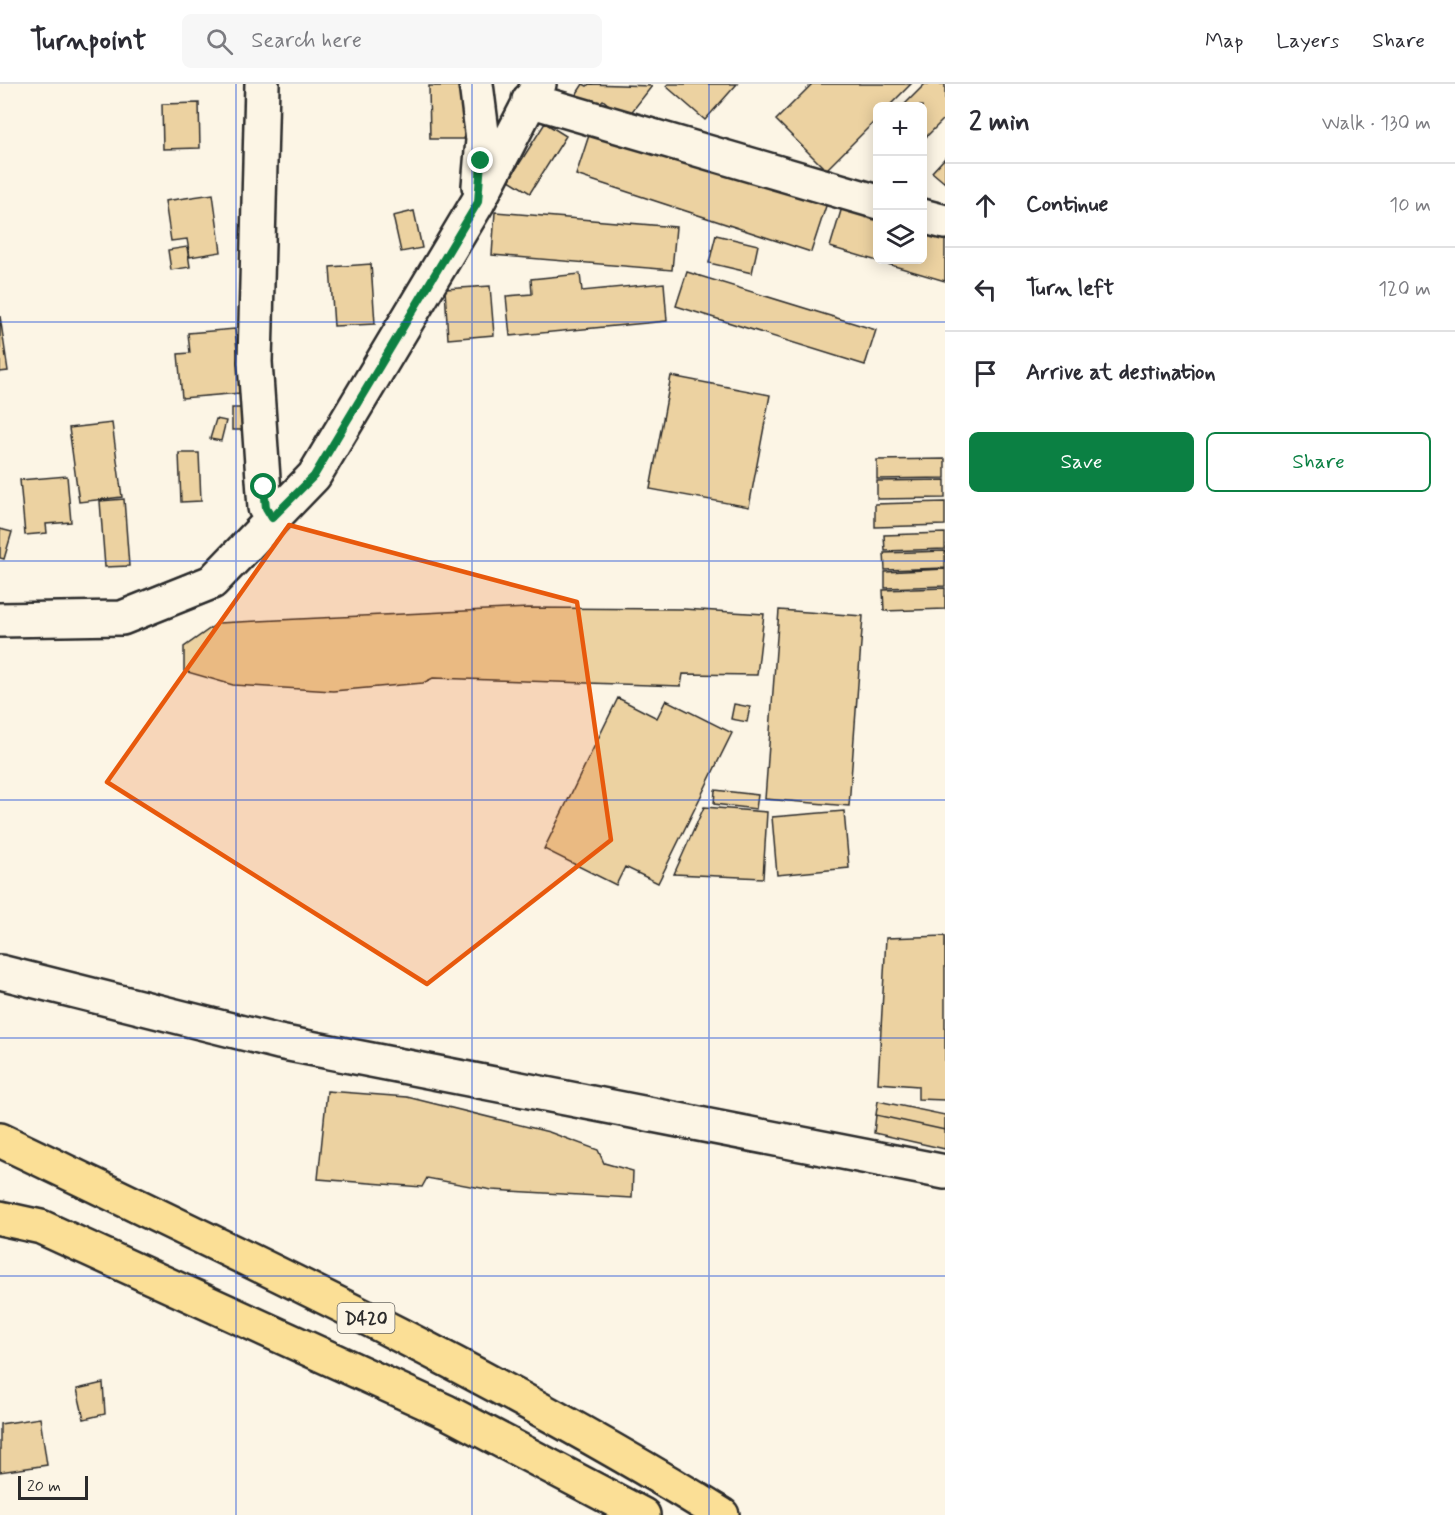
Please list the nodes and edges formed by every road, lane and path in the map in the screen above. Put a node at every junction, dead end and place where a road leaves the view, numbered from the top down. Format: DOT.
graph roads {
  1 [pos="262,84"];
  2 [pos="476,84"];
  3 [pos="534,92"];
  4 [pos="873,200"];
  5 [pos="478,202"];
  6 [pos="927,217"];
  7 [pos="945,222"];
  8 [pos="272,518"];
  9 [pos="0,620"];
  10 [pos="0,972"];
  11 [pos="0,1140"];
  12 [pos="945,1172"];
  13 [pos="0,1218"];
  14 [pos="643,1515"];
  15 [pos="722,1515"];
  1 -- 8 [label="street"];
  2 -- 5 [label="street"];
  3 -- 4 [label="street"];
  3 -- 5 [label="street"];
  5 -- 8 [label="street"];
  6 -- 7 [label="street"];
  8 -- 9 [label="street"];
  10 -- 12 [label="street"];
  11 -- 15 [label="main road, D420"];
  13 -- 14 [label="main road, D420"];
}
